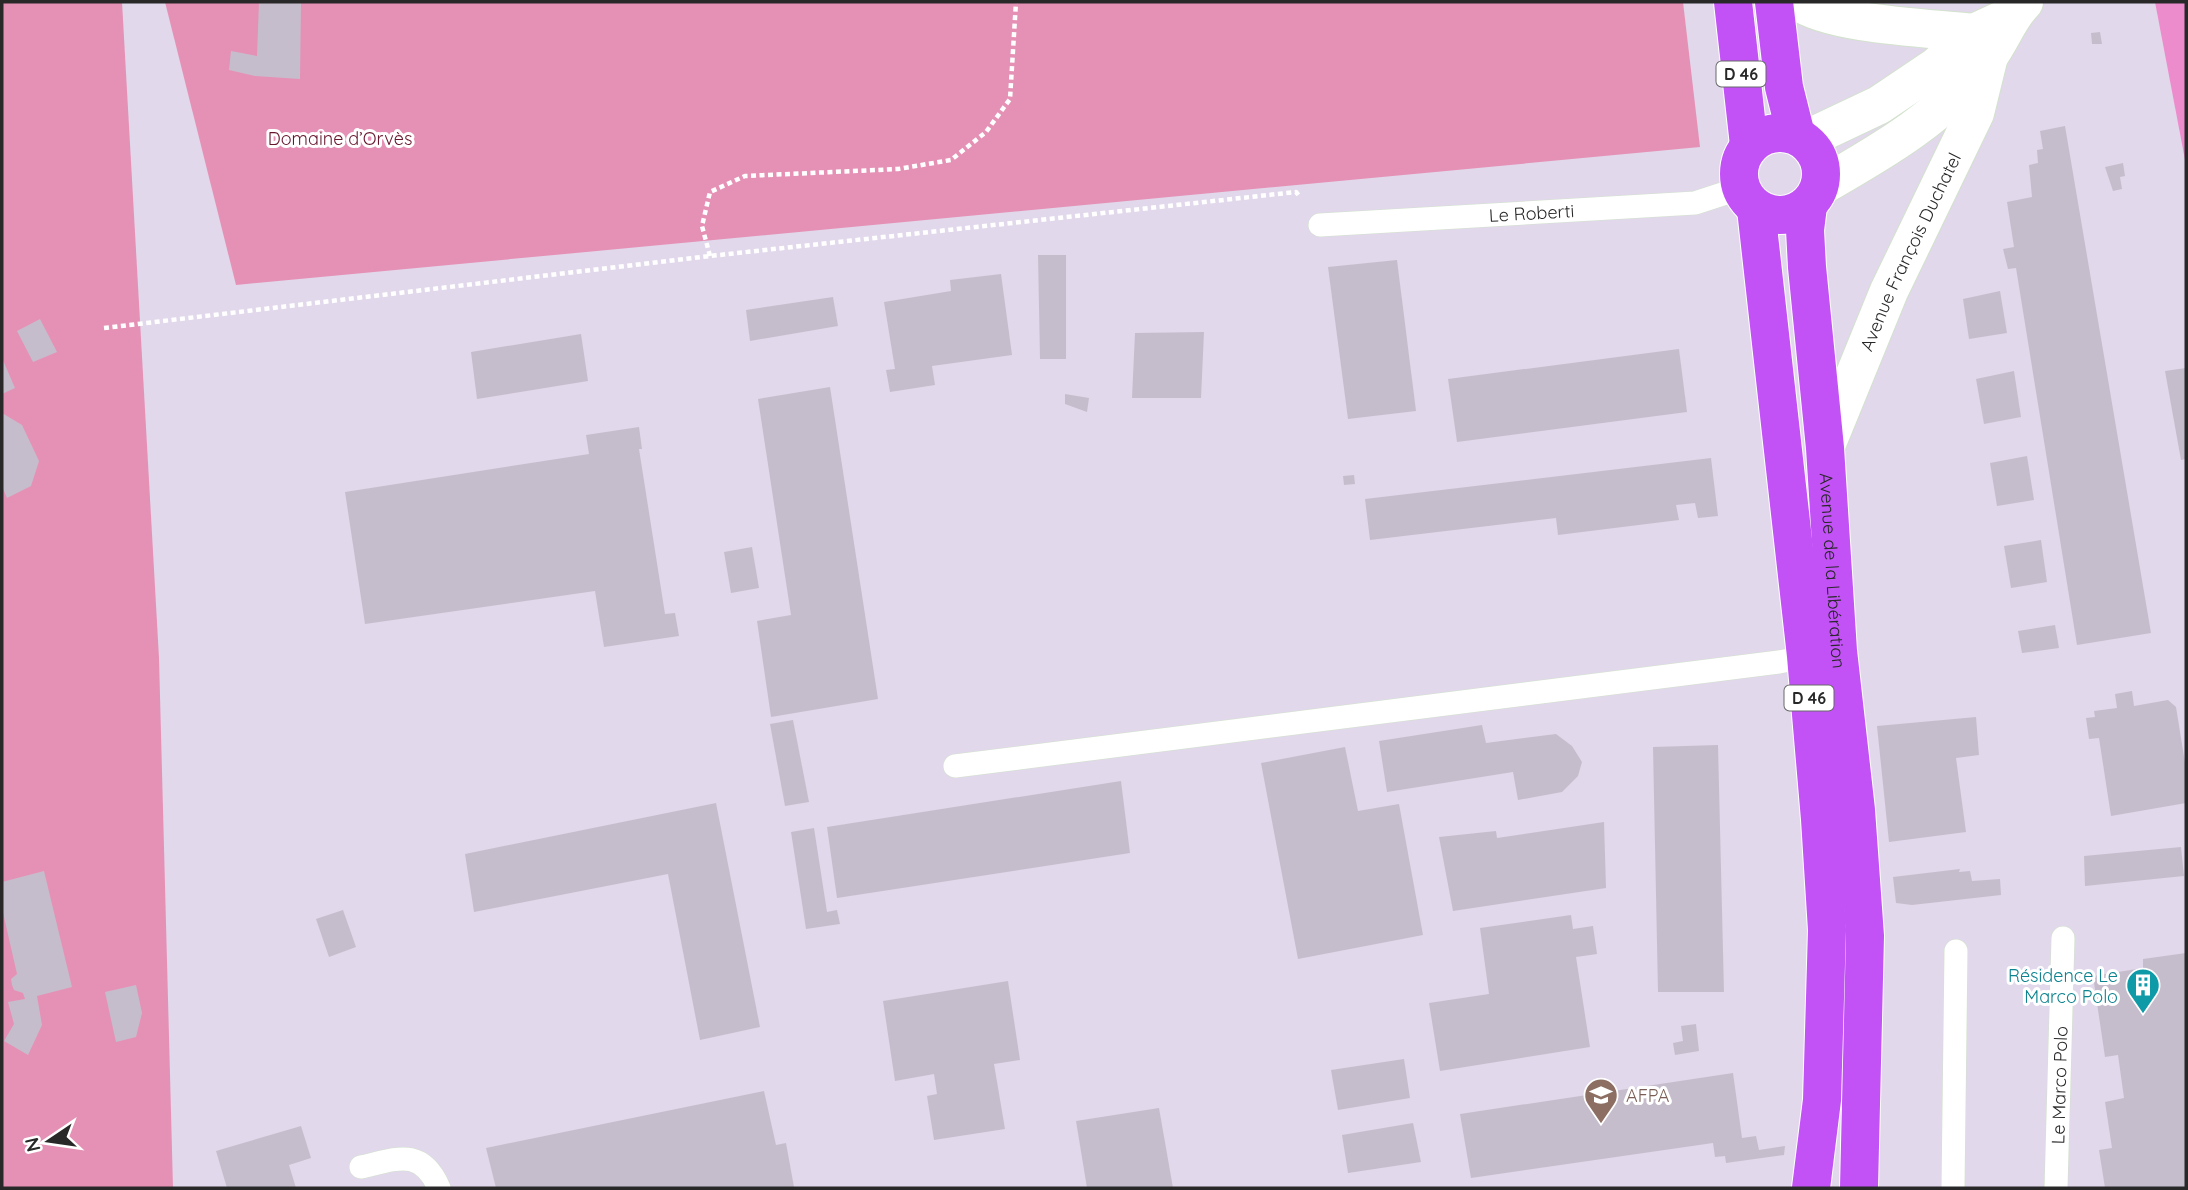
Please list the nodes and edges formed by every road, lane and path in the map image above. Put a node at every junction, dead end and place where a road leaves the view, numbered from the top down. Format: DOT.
graph roads {
  1 [pos="1016,2"];
  2 [pos="1733,2"];
  3 [pos="1774,2"];
  4 [pos="1799,2"];
  5 [pos="2018,9"];
  6 [pos="1982,45"];
  7 [pos="1800,138"];
  8 [pos="1749,145"];
  9 [pos="1814,196"];
  10 [pos="1748,198"];
  11 [pos="1320,225"];
  12 [pos="710,256"];
  13 [pos="104,328"];
  14 [pos="1825,448"];
  15 [pos="1822,654"];
  16 [pos="955,766"];
  17 [pos="2063,939"];
  18 [pos="1956,951"];
  19 [pos="362,1167"];
  20 [pos="439,1188"];
  21 [pos="1811,1188"];
  22 [pos="1860,1188"];
  23 [pos="1953,1188"];
  24 [pos="2056,1188"];
  1 -- 12 [label="path"];
  2 -- 8 [label="main road, D 46"];
  3 -- 7 [label="main road, D 46"];
  4 -- 6 [label="street"];
  5 -- 6 [label="street, Avenue François Duchatel"];
  6 -- 7 [label="street, Avenue François Duchatel"];
  6 -- 9 [label="street, Avenue François Duchatel"];
  6 -- 14 [label="street, Avenue François Duchatel"];
  7 -- 8 [label="main road"];
  7 -- 9 [label="main road"];
  8 -- 10 [label="main road"];
  9 -- 10 [label="main road"];
  9 -- 14 [label="main road, Avenue de la Libération / D 46"];
  10 -- 11 [label="lane, Le Roberti"];
  10 -- 15 [label="main road, Avenue de la Libération / D 46"];
  11 -- 12 [label="path"];
  12 -- 13 [label="path"];
  14 -- 15 [label="main road, Avenue de la Libération / D 46"];
  15 -- 16 [label="lane"];
  15 -- 21 [label="main road, Avenue de la Libération / D 46"];
  15 -- 22 [label="main road, Avenue de la Libération / D 46"];
  17 -- 24 [label="lane, Le Marco Polo"];
  18 -- 23 [label="lane"];
  19 -- 20 [label="lane"];
}
